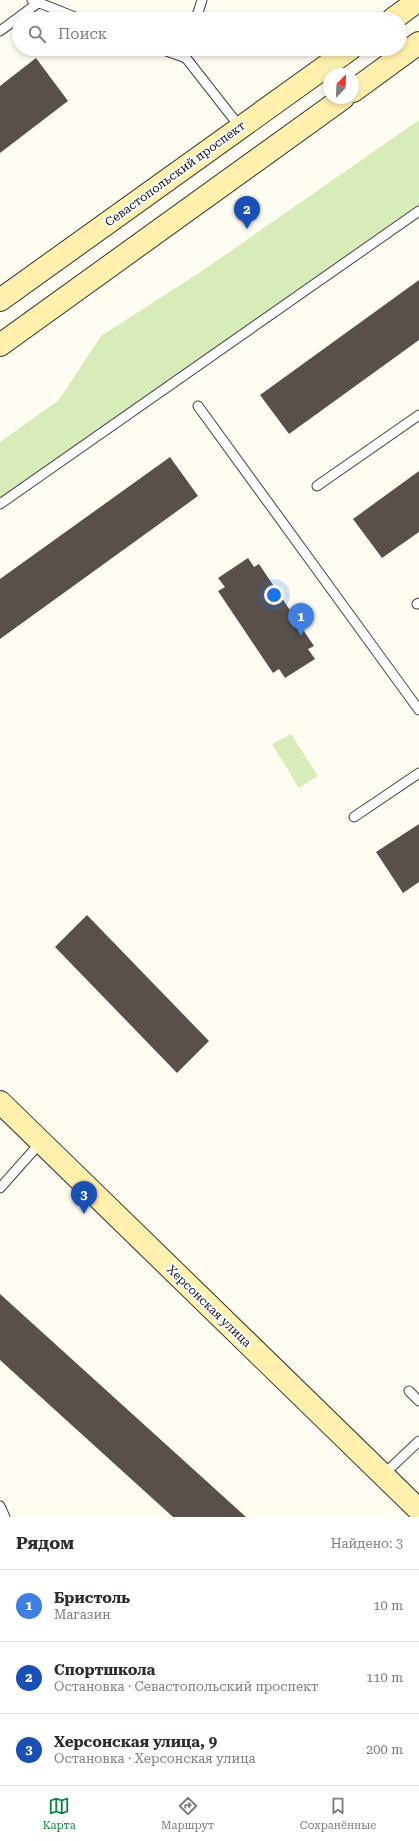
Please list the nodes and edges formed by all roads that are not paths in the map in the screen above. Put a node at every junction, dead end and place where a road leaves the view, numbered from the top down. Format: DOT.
graph roads {
  1 [pos="202,0"];
  2 [pos="419,0"];
  3 [pos="35,1"];
  4 [pos="22,12"];
  5 [pos="62,12"];
  6 [pos="198,12"];
  7 [pos="403,12"];
  8 [pos="12,21"];
  9 [pos="0,31"];
  10 [pos="419,43"];
  11 [pos="407,52"];
  12 [pos="180,56"];
  13 [pos="340,56"];
  14 [pos="401,56"];
  15 [pos="186,58"];
  16 [pos="359,87"];
  17 [pos="335,104"];
  18 [pos="240,127"];
  19 [pos="419,211"];
  20 [pos="0,300"];
  21 [pos="0,346"];
  22 [pos="198,406"];
  23 [pos="419,415"];
  24 [pos="317,486"];
  25 [pos="0,504"];
  26 [pos="419,710"];
  27 [pos="419,773"];
  28 [pos="354,817"];
  29 [pos="0,1102"];
  30 [pos="41,1142"];
  31 [pos="0,1188"];
  32 [pos="409,1392"];
  33 [pos="419,1401"];
  34 [pos="419,1441"];
  35 [pos="383,1475"];
  36 [pos="0,1506"];
  37 [pos="419,1510"];
  38 [pos="5,1517"];
  1 -- 6 [label="lane"];
  2 -- 7 [label="main road"];
  3 -- 4 [label="lane"];
  3 -- 5 [label="lane"];
  8 -- 9 [label="lane"];
  10 -- 11 [label="main road"];
  12 -- 15 [label="lane"];
  13 -- 18 [label="main road, Севастопольский проспект"];
  14 -- 16 [label="main road"];
  15 -- 18 [label="lane"];
  17 -- 21 [label="main road"];
  18 -- 20 [label="main road, Севастопольский проспект"];
  19 -- 25 [label="lane"];
  22 -- 26 [label="lane"];
  23 -- 24 [label="lane"];
  27 -- 28 [label="lane"];
  29 -- 30 [label="main road, Херсонская улица"];
  30 -- 31 [label="lane"];
  30 -- 35 [label="main road, Херсонская улица"];
  32 -- 33 [label="lane"];
  34 -- 35 [label="lane"];
  35 -- 37 [label="main road, Херсонская улица"];
  36 -- 38 [label="lane"];
}
